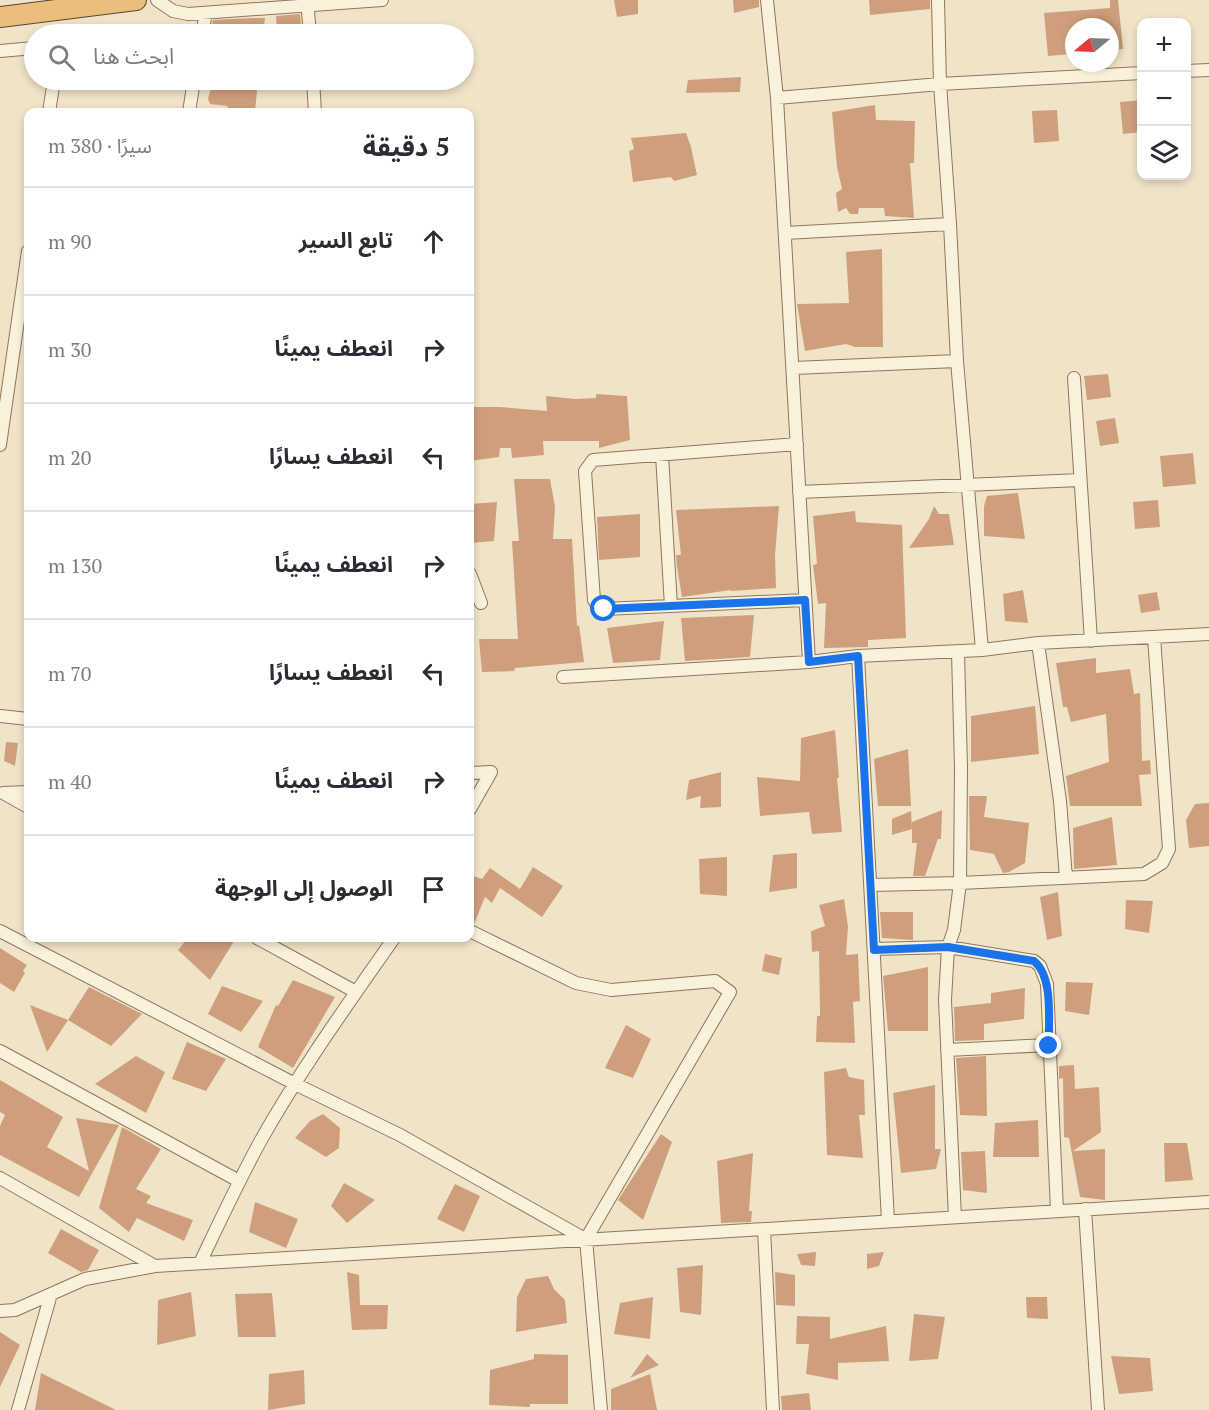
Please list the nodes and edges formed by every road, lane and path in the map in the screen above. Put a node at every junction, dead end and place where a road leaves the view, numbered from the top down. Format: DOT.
graph roads {
  1 [pos="136,0"];
  2 [pos="157,0"];
  3 [pos="382,0"];
  4 [pos="767,0"];
  5 [pos="938,0"];
  6 [pos="307,4"];
  7 [pos="206,13"];
  8 [pos="0,17"];
  9 [pos="204,24"];
  10 [pos="308,24"];
  11 [pos="24,49"];
  12 [pos="0,51"];
  13 [pos="1209,70"];
  14 [pos="1191,71"];
  15 [pos="1137,74"];
  16 [pos="940,84"];
  17 [pos="52,90"];
  18 [pos="192,90"];
  19 [pos="314,90"];
  20 [pos="777,98"];
  21 [pos="50,108"];
  22 [pos="190,108"];
  23 [pos="315,108"];
  24 [pos="950,224"];
  25 [pos="785,232"];
  26 [pos="24,279"];
  27 [pos="957,361"];
  28 [pos="794,368"];
  29 [pos="1074,378"];
  30 [pos="0,444"];
  31 [pos="796,444"];
  32 [pos="662,454"];
  33 [pos="1080,480"];
  34 [pos="969,484"];
  35 [pos="799,492"];
  36 [pos="474,585"];
  37 [pos="805,600"];
  38 [pos="481,603"];
  39 [pos="671,606"];
  40 [pos="1209,634"];
  41 [pos="1154,637"];
  42 [pos="1091,640"];
  43 [pos="1038,643"];
  44 [pos="982,650"];
  45 [pos="958,652"];
  46 [pos="858,656"];
  47 [pos="809,662"];
  48 [pos="563,677"];
  49 [pos="0,716"];
  50 [pos="24,719"];
  51 [pos="474,773"];
  52 [pos="24,792"];
  53 [pos="2,793"];
  54 [pos="474,801"];
  55 [pos="24,805"];
  56 [pos="1065,878"];
  57 [pos="960,884"];
  58 [pos="870,885"];
  59 [pos="0,931"];
  60 [pos="474,933"];
  61 [pos="265,942"];
  62 [pos="391,942"];
  63 [pos="948,947"];
  64 [pos="874,950"];
  65 [pos="356,992"];
  66 [pos="1049,1046"];
  67 [pos="947,1050"];
  68 [pos="0,1051"];
  69 [pos="295,1083"];
  70 [pos="0,1178"];
  71 [pos="240,1181"];
  72 [pos="1209,1202"];
  73 [pos="1085,1209"];
  74 [pos="1057,1211"];
  75 [pos="955,1217"];
  76 [pos="888,1221"];
  77 [pos="764,1229"];
  78 [pos="586,1239"];
  79 [pos="200,1263"];
  80 [pos="155,1266"];
  81 [pos="51,1294"];
  82 [pos="0,1311"];
  83 [pos="18,1410"];
  84 [pos="601,1410"];
  85 [pos="773,1410"];
  86 [pos="1098,1410"];
  1 -- 8 [label="highway"];
  2 -- 7 [label="street"];
  3 -- 6 [label="street"];
  4 -- 20 [label="street"];
  5 -- 16 [label="street"];
  6 -- 7 [label="street"];
  6 -- 10 [label="street"];
  7 -- 9 [label="street"];
  11 -- 12 [label="street"];
  13 -- 14 [label="street"];
  15 -- 16 [label="street"];
  16 -- 20 [label="street"];
  16 -- 24 [label="street"];
  17 -- 21 [label="street"];
  18 -- 22 [label="street"];
  19 -- 23 [label="street"];
  20 -- 25 [label="street"];
  24 -- 25 [label="street"];
  24 -- 27 [label="street"];
  25 -- 28 [label="street"];
  26 -- 30 [label="street"];
  27 -- 28 [label="street"];
  27 -- 34 [label="street"];
  28 -- 31 [label="street"];
  29 -- 33 [label="street"];
  31 -- 32 [label="street"];
  31 -- 35 [label="street"];
  32 -- 39 [label="street"];
  32 -- 39 [label="street"];
  33 -- 34 [label="street"];
  33 -- 42 [label="street"];
  34 -- 35 [label="street"];
  34 -- 44 [label="street"];
  35 -- 37 [label="street"];
  36 -- 38 [label="street"];
  37 -- 39 [label="street"];
  37 -- 47 [label="street"];
  40 -- 41 [label="street"];
  41 -- 42 [label="street"];
  41 -- 56 [label="street"];
  42 -- 43 [label="street"];
  43 -- 44 [label="street"];
  43 -- 56 [label="street"];
  44 -- 45 [label="street"];
  45 -- 46 [label="street"];
  45 -- 57 [label="street"];
  46 -- 47 [label="street"];
  46 -- 58 [label="street"];
  47 -- 48 [label="street"];
  49 -- 50 [label="street"];
  51 -- 54 [label="street"];
  52 -- 53 [label="street"];
  53 -- 55 [label="street"];
  56 -- 57 [label="street"];
  57 -- 58 [label="street"];
  57 -- 63 [label="street"];
  58 -- 64 [label="street"];
  59 -- 69 [label="street"];
  60 -- 78 [label="street"];
  61 -- 65 [label="street"];
  62 -- 65 [label="street"];
  63 -- 64 [label="street"];
  63 -- 66 [label="street"];
  63 -- 67 [label="street"];
  64 -- 76 [label="street"];
  65 -- 69 [label="street"];
  66 -- 67 [label="street"];
  66 -- 74 [label="street"];
  67 -- 75 [label="street"];
  68 -- 71 [label="street"];
  69 -- 71 [label="street"];
  69 -- 78 [label="street"];
  70 -- 80 [label="street"];
  71 -- 79 [label="street"];
  72 -- 73 [label="street"];
  73 -- 74 [label="street"];
  73 -- 86 [label="street"];
  74 -- 75 [label="street"];
  75 -- 76 [label="street"];
  76 -- 77 [label="street"];
  77 -- 78 [label="street"];
  77 -- 85 [label="street"];
  78 -- 79 [label="street"];
  78 -- 84 [label="street"];
  79 -- 80 [label="street"];
  80 -- 81 [label="street"];
  81 -- 82 [label="street"];
  81 -- 83 [label="street"];
}
